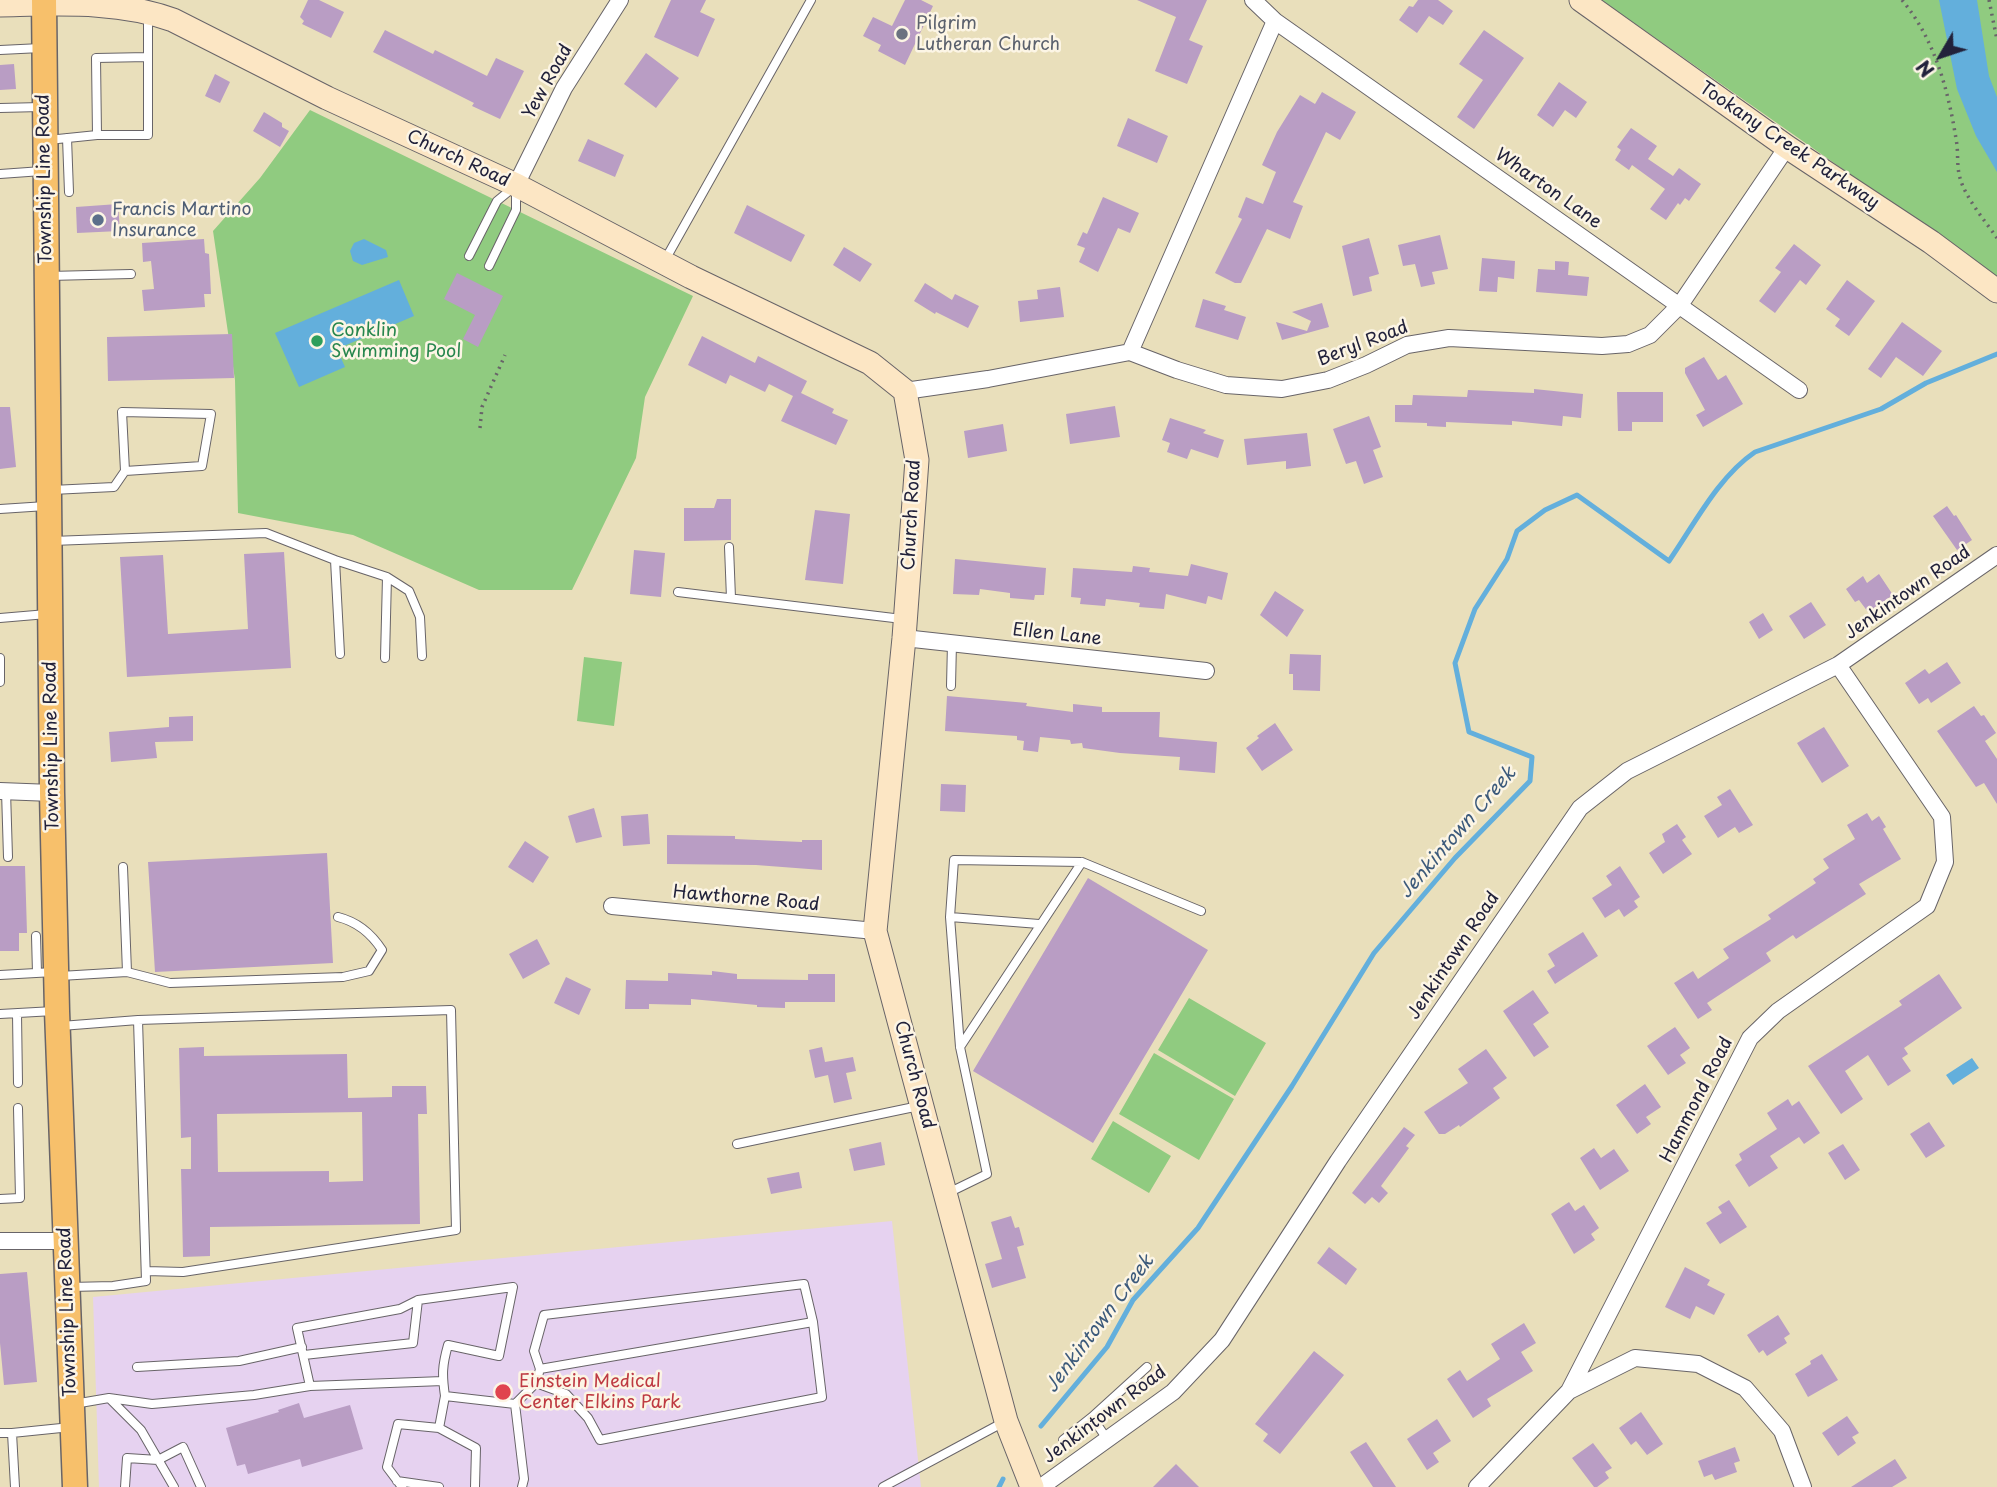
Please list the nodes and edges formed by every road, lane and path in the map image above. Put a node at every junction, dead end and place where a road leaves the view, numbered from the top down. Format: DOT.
graph roads {
  1 [pos="620,0"];
  2 [pos="811,0"];
  3 [pos="1253,0"];
  4 [pos="1581,0"];
  5 [pos="1902,0"];
  6 [pos="1989,0"];
  7 [pos="44,2"];
  8 [pos="0,5"];
  9 [pos="143,5"];
  10 [pos="1275,21"];
  11 [pos="1997,40"];
  12 [pos="44,48"];
  13 [pos="0,50"];
  14 [pos="148,57"];
  15 [pos="44,107"];
  16 [pos="0,108"];
  17 [pos="97,135"];
  18 [pos="56,139"];
  19 [pos="1787,147"];
  20 [pos="45,171"];
  21 [pos="0,174"];
  22 [pos="516,186"];
  23 [pos="69,192"];
  24 [pos="1997,238"];
  25 [pos="469,256"];
  26 [pos="664,263"];
  27 [pos="489,266"];
  28 [pos="131,274"];
  29 [pos="46,276"];
  30 [pos="1997,291"];
  31 [pos="1680,305"];
  32 [pos="1130,352"];
  33 [pos="505,355"];
  34 [pos="1799,390"];
  35 [pos="905,391"];
  36 [pos="480,428"];
  37 [pos="125,471"];
  38 [pos="49,498"];
  39 [pos="0,509"];
  40 [pos="49,541"];
  41 [pos="729,547"];
  42 [pos="1997,555"];
  43 [pos="335,561"];
  44 [pos="387,577"];
  45 [pos="678,592"];
  46 [pos="731,598"];
  47 [pos="50,614"];
  48 [pos="0,618"];
  49 [pos="905,629"];
  50 [pos="952,643"];
  51 [pos="340,654"];
  52 [pos="422,656"];
  53 [pos="385,657"];
  54 [pos="0,658"];
  55 [pos="1838,665"];
  56 [pos="1206,671"];
  57 [pos="0,682"];
  58 [pos="951,686"];
  59 [pos="3,792"];
  60 [pos="52,793"];
  61 [pos="8,857"];
  62 [pos="1082,862"];
  63 [pos="123,867"];
  64 [pos="612,906"];
  65 [pos="1201,911"];
  66 [pos="338,917"];
  67 [pos="950,917"];
  68 [pos="1040,925"];
  69 [pos="876,931"];
  70 [pos="36,936"];
  71 [pos="127,972"];
  72 [pos="50,974"];
  73 [pos="0,975"];
  74 [pos="0,1014"];
  75 [pos="17,1014"];
  76 [pos="57,1018"];
  77 [pos="138,1020"];
  78 [pos="960,1047"];
  79 [pos="18,1083"];
  80 [pos="922,1106"];
  81 [pos="18,1108"];
  82 [pos="737,1144"];
  83 [pos="945,1194"];
  84 [pos="0,1199"];
  85 [pos="0,1241"];
  86 [pos="65,1241"];
  87 [pos="146,1271"];
  88 [pos="67,1287"];
  89 [pos="418,1300"];
  90 [pos="813,1322"];
  91 [pos="303,1351"];
  92 [pos="137,1367"];
  93 [pos="1147,1367"];
  94 [pos="540,1369"];
  95 [pos="443,1381"];
  96 [pos="536,1383"];
  97 [pos="310,1386"];
  98 [pos="1569,1391"];
  99 [pos="445,1396"];
  100 [pos="109,1398"];
  101 [pos="515,1404"];
  102 [pos="72,1416"];
  103 [pos="1092,1417"];
  104 [pos="1006,1422"];
  105 [pos="439,1428"];
  106 [pos="0,1433"];
  107 [pos="12,1433"];
  108 [pos="1107,1439"];
  109 [pos="1063,1440"];
  110 [pos="158,1460"];
  111 [pos="400,1484"];
  112 [pos="15,1487"];
  113 [pos="75,1487"];
  114 [pos="125,1487"];
  115 [pos="174,1487"];
  116 [pos="201,1487"];
  117 [pos="439,1487"];
  118 [pos="475,1487"];
  119 [pos="522,1487"];
  120 [pos="883,1487"];
  121 [pos="1032,1487"];
  122 [pos="1041,1487"];
  123 [pos="1477,1487"];
  124 [pos="1803,1487"];
  1 -- 22 [label="street, Yew Road"];
  2 -- 26 [label="lane"];
  3 -- 10 [label="street, Wharton Lane"];
  4 -- 19 [label="street, Tookany Creek Parkway"];
  5 -- 24 [label="path"];
  6 -- 11 [label="path"];
  7 -- 8 [label="street, Church Road"];
  7 -- 9 [label="street, Church Road"];
  7 -- 12 [label="main road, Township Line Road"];
  9 -- 14 [label="lane"];
  9 -- 22 [label="street, Church Road"];
  10 -- 31 [label="street, Wharton Lane"];
  10 -- 32 [label="street"];
  12 -- 13 [label="lane"];
  12 -- 15 [label="main road, Township Line Road"];
  14 -- 17 [label="lane"];
  14 -- 17 [label="lane"];
  15 -- 16 [label="lane"];
  15 -- 18 [label="main road, Township Line Road"];
  17 -- 18 [label="lane"];
  18 -- 20 [label="main road, Township Line Road"];
  18 -- 23 [label="lane"];
  19 -- 30 [label="street, Tookany Creek Parkway"];
  19 -- 31 [label="street, Beryl Road"];
  20 -- 21 [label="lane"];
  20 -- 29 [label="main road, Township Line Road"];
  22 -- 25 [label="lane"];
  22 -- 26 [label="street, Church Road"];
  22 -- 27 [label="lane"];
  26 -- 35 [label="street, Church Road"];
  28 -- 29 [label="lane"];
  29 -- 38 [label="main road, Township Line Road"];
  31 -- 32 [label="street, Beryl Road"];
  31 -- 34 [label="street, Wharton Lane"];
  32 -- 35 [label="street"];
  33 -- 36 [label="path"];
  35 -- 49 [label="street, Church Road"];
  37 -- 37 [label="lane"];
  37 -- 38 [label="lane"];
  38 -- 39 [label="lane"];
  38 -- 40 [label="main road, Township Line Road"];
  40 -- 43 [label="lane"];
  40 -- 47 [label="main road, Township Line Road"];
  41 -- 46 [label="lane"];
  42 -- 55 [label="street, Jenkintown Road"];
  43 -- 44 [label="lane"];
  43 -- 51 [label="lane"];
  44 -- 52 [label="lane"];
  44 -- 53 [label="lane"];
  45 -- 46 [label="lane"];
  46 -- 49 [label="lane"];
  47 -- 48 [label="lane"];
  47 -- 60 [label="main road, Township Line Road"];
  49 -- 50 [label="street, Ellen Lane"];
  49 -- 69 [label="street, Church Road"];
  50 -- 56 [label="street, Ellen Lane"];
  50 -- 58 [label="lane"];
  54 -- 57 [label="lane"];
  55 -- 98 [label="street, Hammond Road"];
  55 -- 108 [label="street, Jenkintown Road"];
  59 -- 60 [label="street"];
  59 -- 61 [label="lane"];
  60 -- 72 [label="main road, Township Line Road"];
  62 -- 65 [label="lane"];
  62 -- 67 [label="lane"];
  62 -- 68 [label="lane"];
  63 -- 71 [label="lane"];
  64 -- 69 [label="street, Hawthorne Road"];
  66 -- 71 [label="lane"];
  67 -- 68 [label="lane"];
  67 -- 78 [label="lane"];
  68 -- 78 [label="lane"];
  69 -- 80 [label="street, Church Road"];
  70 -- 72 [label="lane"];
  71 -- 72 [label="lane"];
  72 -- 73 [label="lane"];
  72 -- 76 [label="main road, Township Line Road"];
  74 -- 75 [label="lane"];
  75 -- 76 [label="lane"];
  75 -- 79 [label="lane"];
  76 -- 77 [label="lane"];
  76 -- 86 [label="main road, Township Line Road"];
  77 -- 87 [label="lane"];
  77 -- 87 [label="lane"];
  78 -- 83 [label="lane"];
  80 -- 82 [label="lane"];
  80 -- 83 [label="street, Church Road"];
  81 -- 84 [label="lane"];
  83 -- 104 [label="street, Church Road"];
  85 -- 86 [label="street"];
  86 -- 88 [label="main road, Township Line Road"];
  87 -- 88 [label="lane"];
  88 -- 102 [label="main road, Township Line Road"];
  89 -- 91 [label="lane"];
  89 -- 91 [label="lane"];
  89 -- 95 [label="lane"];
  90 -- 94 [label="lane"];
  90 -- 94 [label="lane"];
  90 -- 96 [label="lane"];
  91 -- 92 [label="lane"];
  91 -- 97 [label="lane"];
  93 -- 103 [label="lane"];
  94 -- 96 [label="lane"];
  95 -- 97 [label="lane"];
  95 -- 99 [label="lane"];
  96 -- 101 [label="lane"];
  97 -- 100 [label="lane"];
  98 -- 123 [label="street, Hammond Road"];
  98 -- 124 [label="street"];
  99 -- 101 [label="lane"];
  99 -- 105 [label="lane"];
  100 -- 102 [label="lane"];
  100 -- 110 [label="lane"];
  101 -- 119 [label="lane"];
  102 -- 107 [label="lane"];
  102 -- 113 [label="main road, Township Line Road"];
  103 -- 108 [label="lane"];
  103 -- 109 [label="lane"];
  104 -- 120 [label="lane"];
  104 -- 121 [label="street, Church Road"];
  105 -- 111 [label="lane"];
  105 -- 118 [label="lane"];
  106 -- 107 [label="lane"];
  107 -- 112 [label="lane"];
  108 -- 122 [label="street, Jenkintown Road"];
  110 -- 114 [label="lane"];
  110 -- 115 [label="lane"];
  110 -- 116 [label="lane"];
  111 -- 117 [label="lane"];
}
